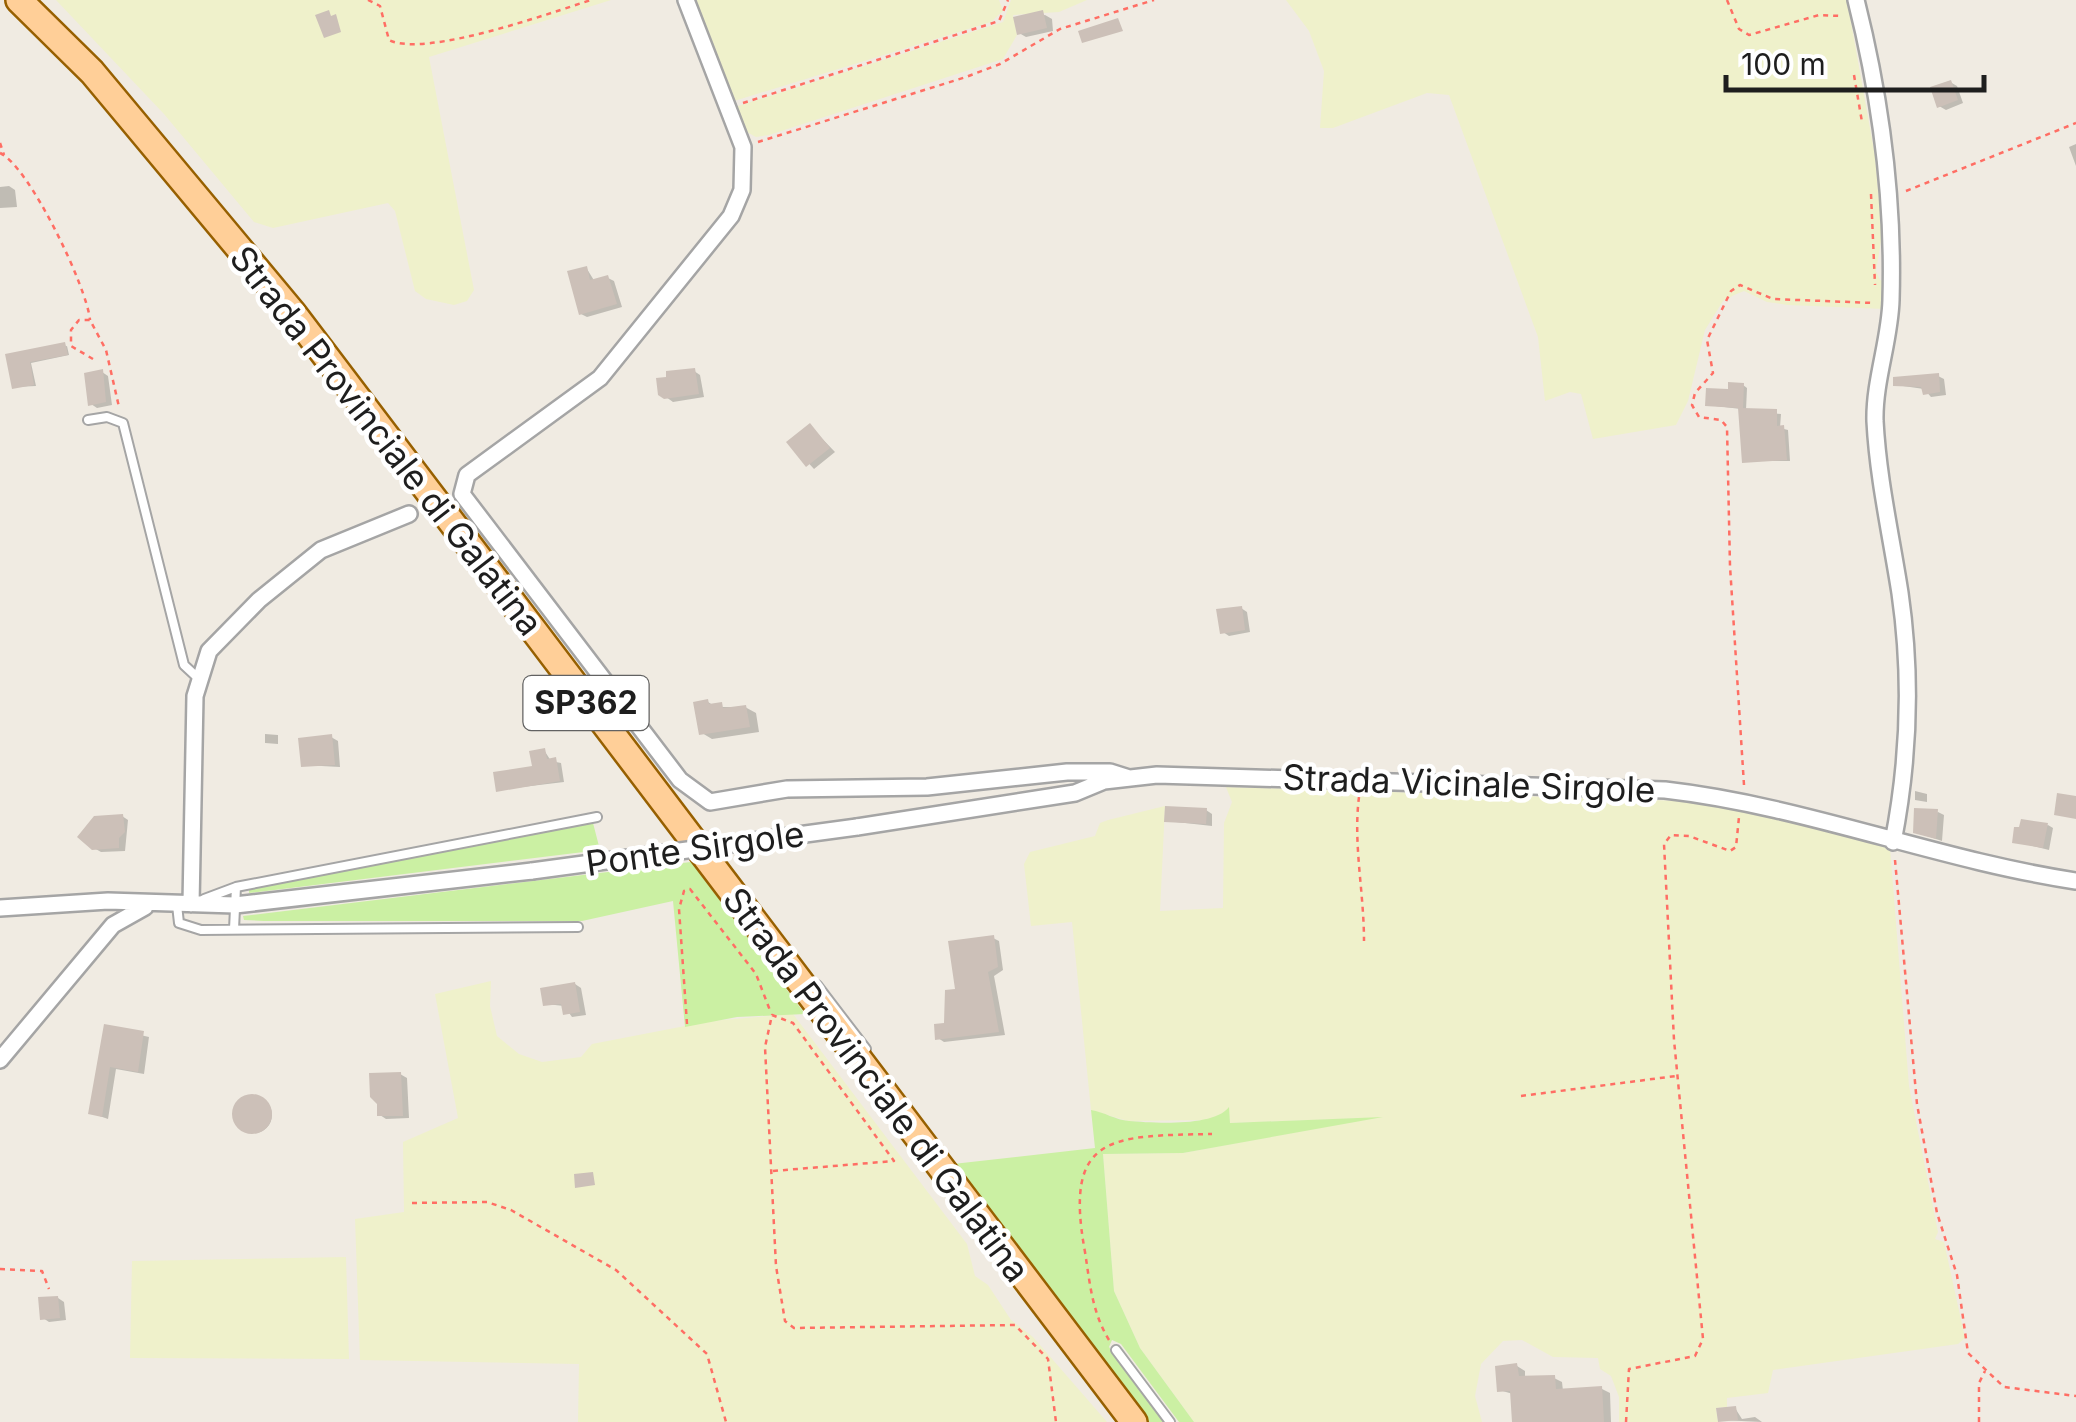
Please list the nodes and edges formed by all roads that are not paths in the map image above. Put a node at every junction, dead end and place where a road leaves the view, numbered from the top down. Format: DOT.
graph roads {
  1 [pos="19,0"];
  2 [pos="686,0"];
  3 [pos="1856,0"];
  4 [pos="88,420"];
  5 [pos="410,514"];
  6 [pos="198,678"];
  7 [pos="1129,778"];
  8 [pos="597,817"];
  9 [pos="858,826"];
  10 [pos="1894,842"];
  11 [pos="2076,881"];
  12 [pos="236,887"];
  13 [pos="99,902"];
  14 [pos="154,904"];
  15 [pos="184,905"];
  16 [pos="235,906"];
  17 [pos="0,908"];
  18 [pos="113,925"];
  19 [pos="578,927"];
  20 [pos="234,930"];
  21 [pos="0,1060"];
  22 [pos="1116,1350"];
  23 [pos="1134,1422"];
  24 [pos="1170,1422"];
  1 -- 23 [label="main road, Strada Provinciale di Galatina / SP362"];
  2 -- 7 [label="street"];
  3 -- 10 [label="street"];
  4 -- 6 [label="lane"];
  5 -- 6 [label="street"];
  6 -- 15 [label="street"];
  7 -- 9 [label="street, Strada Vicinale Sirgole"];
  7 -- 10 [label="street, Strada Vicinale Sirgole"];
  8 -- 12 [label="lane"];
  9 -- 16 [label="street, Ponte Sirgole, bridge"];
  10 -- 11 [label="street, Strada Vicinale Sirgole"];
  12 -- 15 [label="lane"];
  12 -- 16 [label="lane"];
  13 -- 14 [label="street"];
  13 -- 17 [label="street"];
  13 -- 18 [label="lane"];
  14 -- 15 [label="street"];
  14 -- 18 [label="street"];
  15 -- 16 [label="street"];
  15 -- 20 [label="lane"];
  16 -- 20 [label="lane"];
  18 -- 21 [label="street"];
  19 -- 20 [label="lane"];
  22 -- 24 [label="lane"];
}
